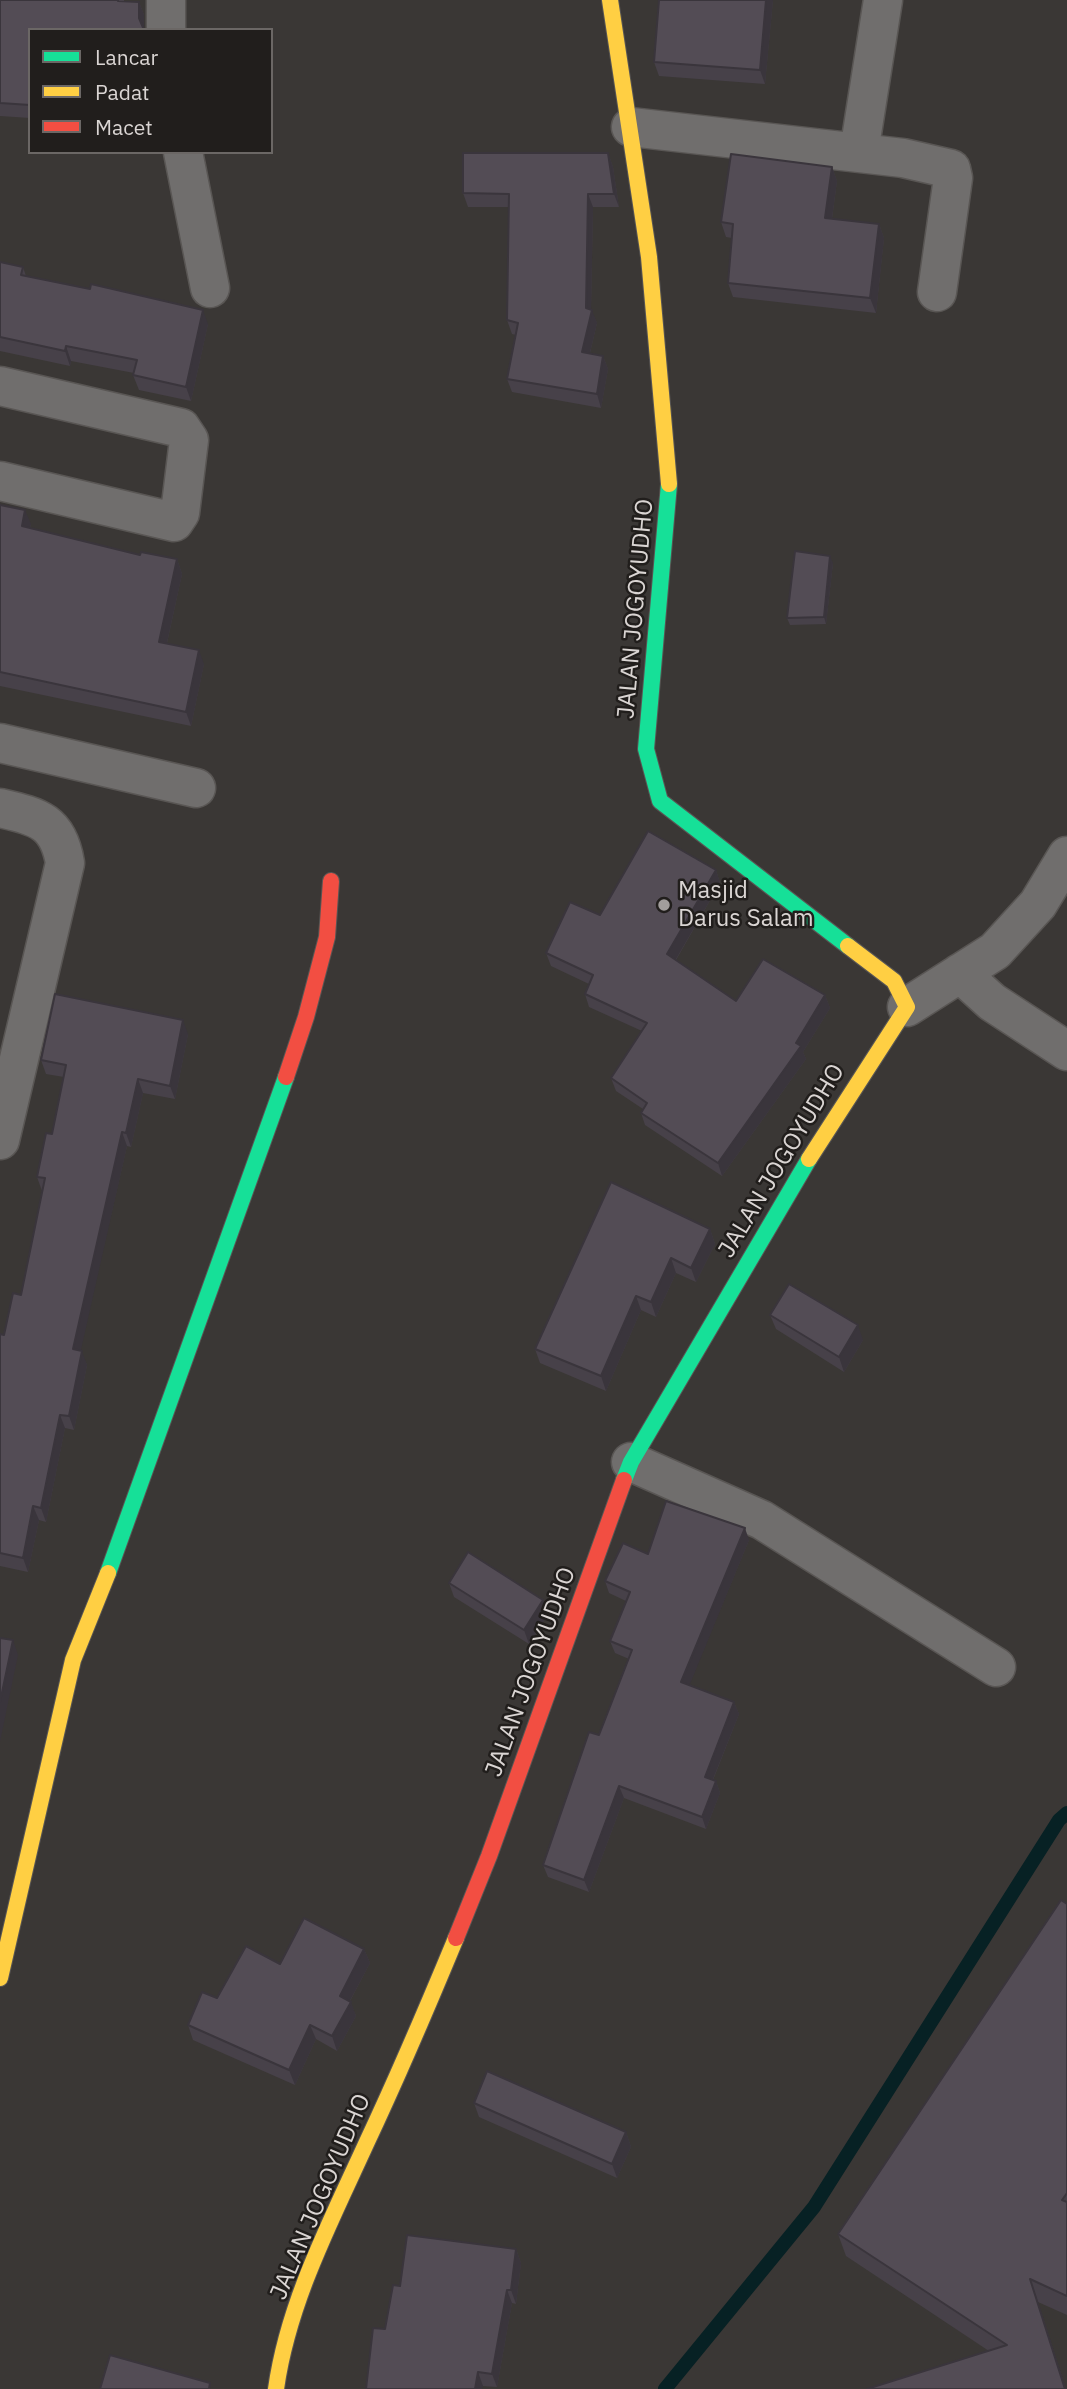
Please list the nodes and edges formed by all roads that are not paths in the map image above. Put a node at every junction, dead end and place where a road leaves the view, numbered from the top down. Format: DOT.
graph roads {
  1 [pos="166,0"];
  2 [pos="610,0"];
  3 [pos="883,0"];
  4 [pos="166,28"];
  5 [pos="631,127"];
  6 [pos="859,152"];
  7 [pos="183,154"];
  8 [pos="210,288"];
  9 [pos="937,292"];
  10 [pos="0,386"];
  11 [pos="0,481"];
  12 [pos="0,743"];
  13 [pos="195,788"];
  14 [pos="0,808"];
  15 [pos="1067,856"];
  16 [pos="331,881"];
  17 [pos="960,973"];
  18 [pos="907,1007"];
  19 [pos="1067,1051"];
  20 [pos="0,1140"];
  21 [pos="631,1462"];
  22 [pos="996,1667"];
  23 [pos="0,1978"];
  24 [pos="276,2389"];
  1 -- 4 [label="street"];
  2 -- 5 [label="street, JALAN JOGOYUDHO"];
  3 -- 6 [label="street"];
  5 -- 6 [label="street"];
  5 -- 18 [label="street, JALAN JOGOYUDHO"];
  6 -- 9 [label="street"];
  7 -- 8 [label="street"];
  10 -- 11 [label="street"];
  12 -- 13 [label="street"];
  14 -- 20 [label="street"];
  15 -- 17 [label="street"];
  16 -- 23 [label="street"];
  17 -- 18 [label="street"];
  17 -- 19 [label="street"];
  18 -- 21 [label="street, JALAN JOGOYUDHO"];
  21 -- 22 [label="street"];
  21 -- 24 [label="street, JALAN JOGOYUDHO"];
}
